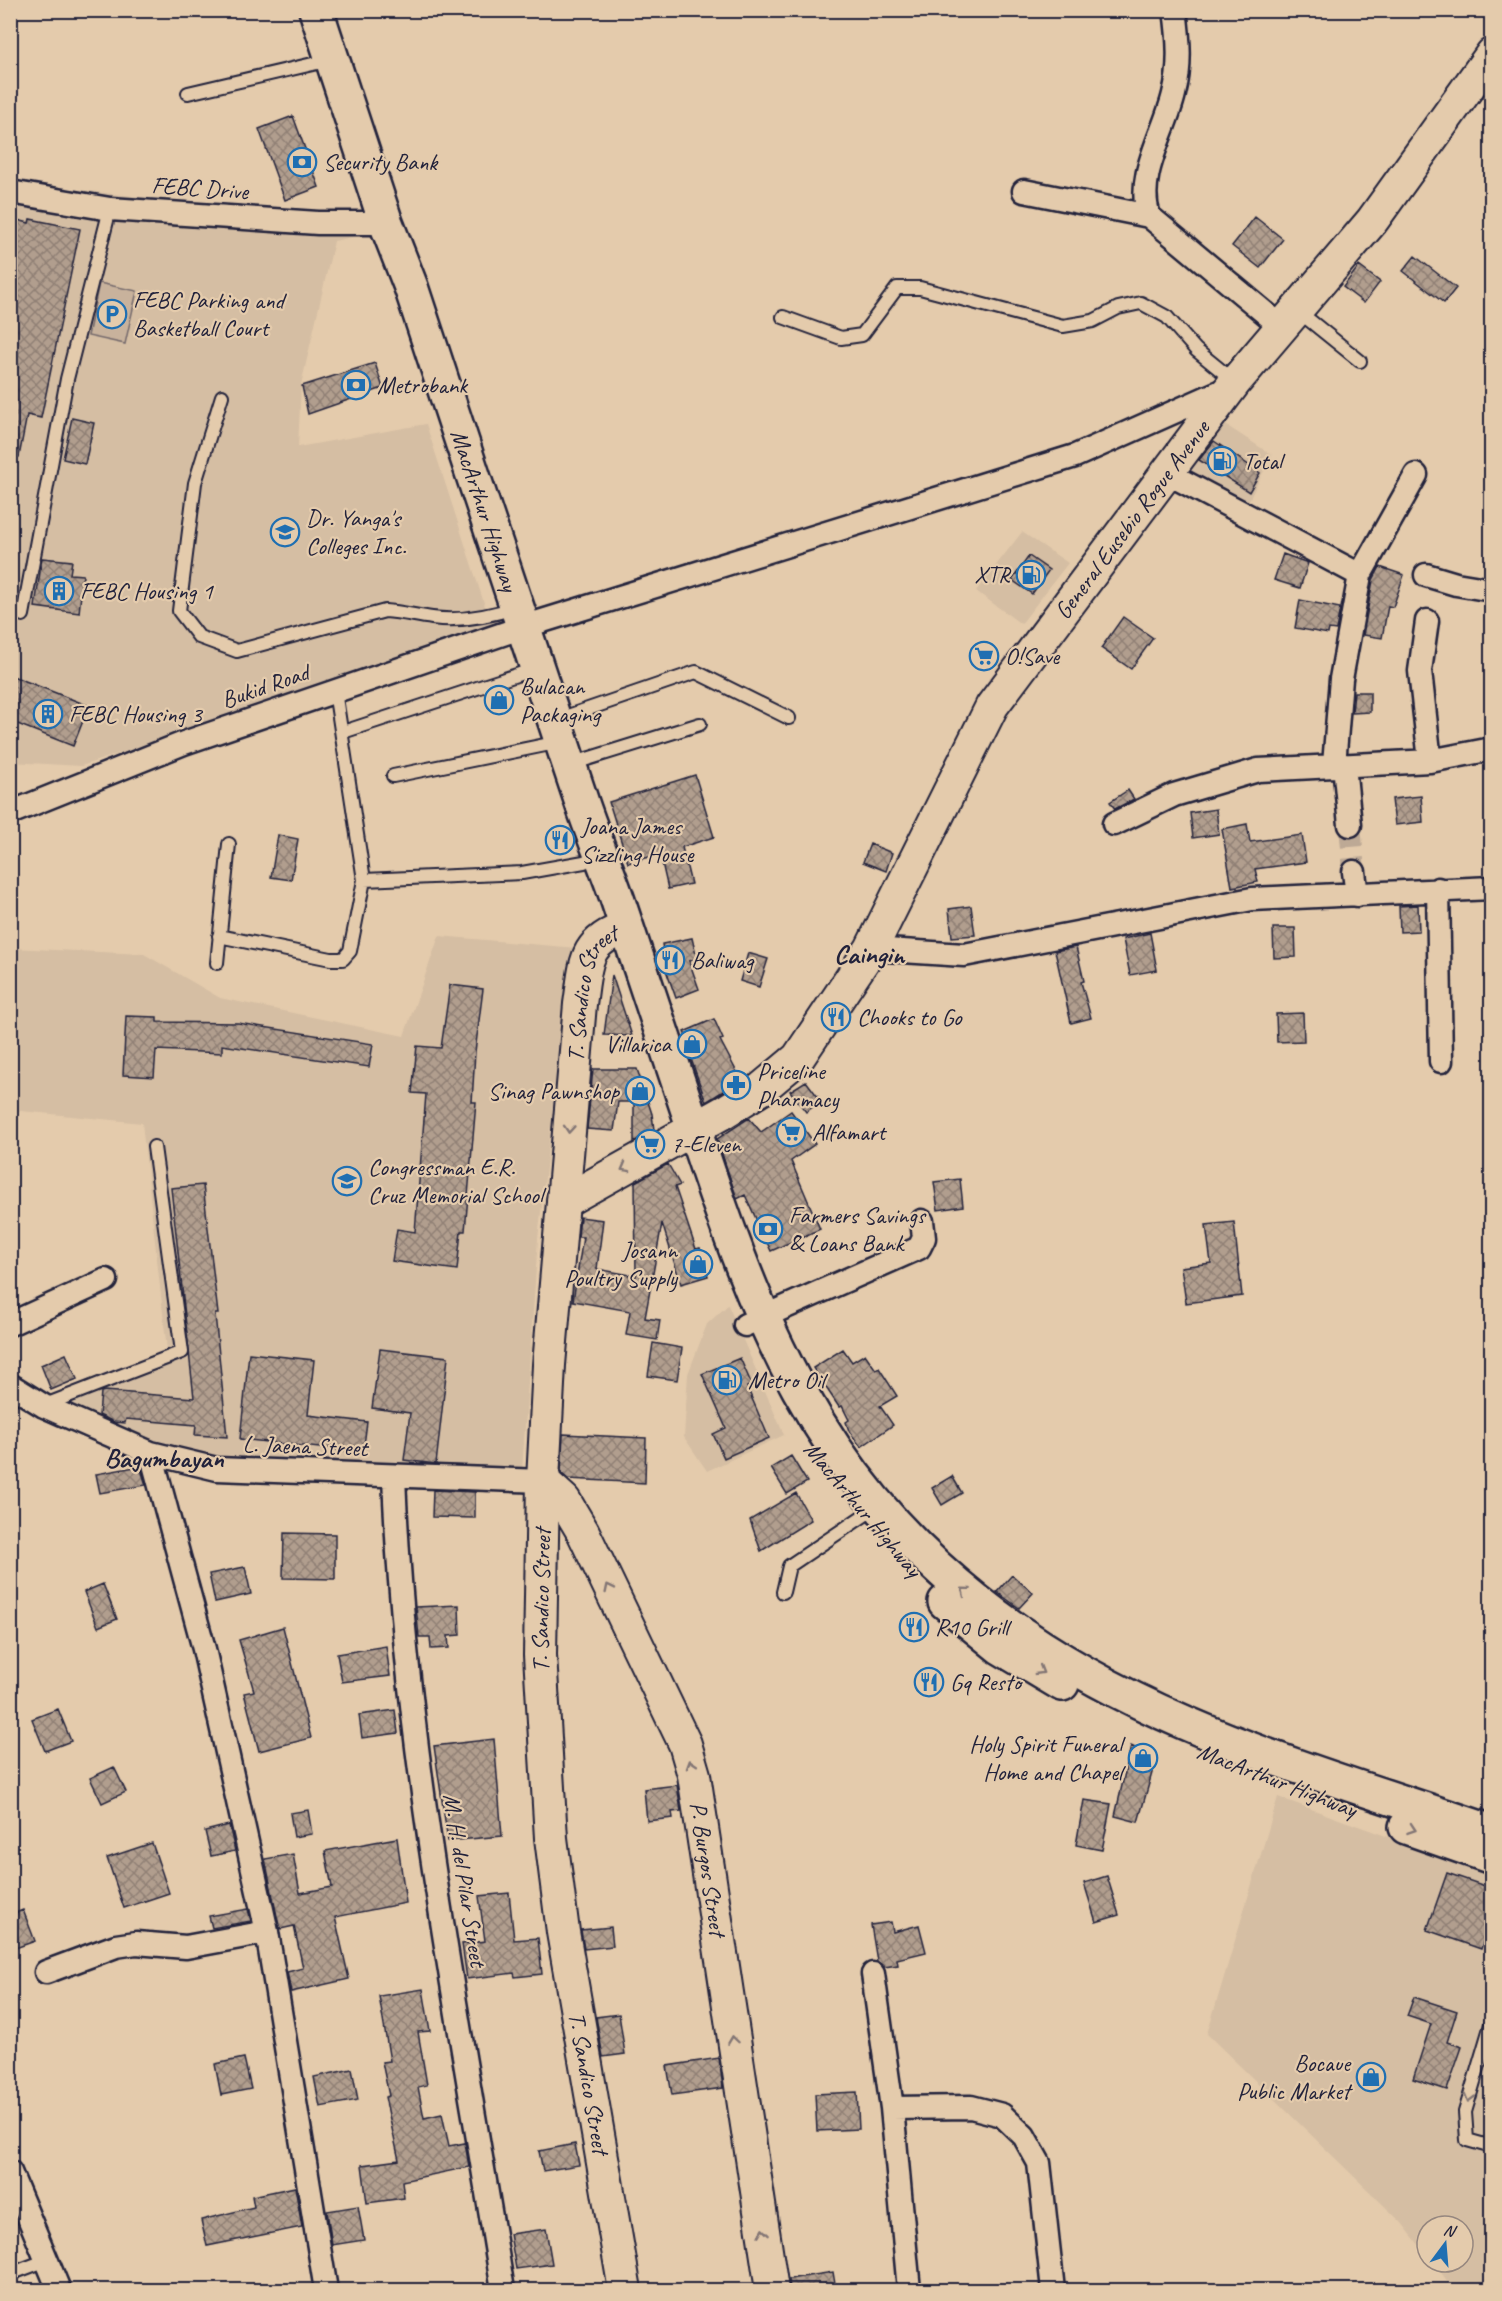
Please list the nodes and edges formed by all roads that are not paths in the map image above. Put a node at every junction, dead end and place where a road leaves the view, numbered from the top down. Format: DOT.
graph roads {
  1 [pos="316,10"];
  2 [pos="1175,10"];
  3 [pos="1491,54"];
  4 [pos="333,60"];
  5 [pos="188,93"];
  6 [pos="1024,191"];
  7 [pos="10,192"];
  8 [pos="110,209"];
  9 [pos="1149,216"];
  10 [pos="386,223"];
  11 [pos="783,317"];
  12 [pos="1289,319"];
  13 [pos="1360,362"];
  14 [pos="1233,384"];
  15 [pos="222,396"];
  16 [pos="1167,473"];
  17 [pos="1416,475"];
  18 [pos="1360,575"];
  19 [pos="1426,575"];
  20 [pos="1491,590"];
  21 [pos="23,615"];
  22 [pos="1427,621"];
  23 [pos="516,622"];
  24 [pos="539,668"];
  25 [pos="335,691"];
  26 [pos="789,718"];
  27 [pos="700,724"];
  28 [pos="343,732"];
  29 [pos="562,742"];
  30 [pos="1491,749"];
  31 [pos="1430,761"];
  32 [pos="1339,765"];
  33 [pos="393,776"];
  34 [pos="582,804"];
  35 [pos="10,813"];
  36 [pos="1114,824"];
  37 [pos="1350,825"];
  38 [pos="229,844"];
  39 [pos="584,862"];
  40 [pos="1354,872"];
  41 [pos="364,880"];
  42 [pos="1491,888"];
  43 [pos="1438,889"];
  44 [pos="1357,895"];
  45 [pos="617,930"];
  46 [pos="219,936"];
  47 [pos="872,949"];
  48 [pos="217,963"];
  49 [pos="1441,1061"];
  50 [pos="686,1134"];
  51 [pos="154,1147"];
  52 [pos="563,1202"];
  53 [pos="922,1221"];
  54 [pos="106,1280"];
  55 [pos="753,1321"];
  56 [pos="10,1324"];
  57 [pos="10,1384"];
  58 [pos="44,1406"];
  59 [pos="151,1453"];
  60 [pos="394,1476"];
  61 [pos="543,1481"];
  62 [pos="871,1511"];
  63 [pos="783,1592"];
  64 [pos="1491,1832"];
  65 [pos="1491,1857"];
  66 [pos="267,1932"];
  67 [pos="46,1972"];
  68 [pos="873,1974"];
  69 [pos="1491,2021"];
  70 [pos="892,2108"];
  71 [pos="1491,2147"];
  72 [pos="10,2172"];
  73 [pos="47,2260"];
  74 [pos="10,2274"];
  75 [pos="59,2290"];
  76 [pos="326,2290"];
  77 [pos="503,2290"];
  78 [pos="625,2290"];
  79 [pos="772,2290"];
  80 [pos="909,2290"];
  81 [pos="1053,2290"];
  1 -- 4 [label="highway, MacArthur Highway"];
  2 -- 9 [label="street"];
  3 -- 12 [label="main road, General Eusebio Rogue Avenue"];
  4 -- 5 [label="lane"];
  4 -- 10 [label="highway, MacArthur Highway"];
  6 -- 9 [label="street"];
  7 -- 8 [label="street, FEBC Drive"];
  8 -- 10 [label="street, FEBC Drive"];
  8 -- 21 [label="lane"];
  9 -- 12 [label="street"];
  10 -- 23 [label="highway, MacArthur Highway"];
  11 -- 14 [label="lane"];
  12 -- 13 [label="lane"];
  12 -- 14 [label="main road, General Eusebio Rogue Avenue"];
  14 -- 16 [label="main road, General Eusebio Rogue Avenue"];
  14 -- 23 [label="street, Bukid Road"];
  15 -- 23 [label="lane"];
  16 -- 18 [label="street"];
  16 -- 47 [label="main road, General Eusebio Rogue Avenue"];
  17 -- 18 [label="street"];
  18 -- 32 [label="street"];
  19 -- 20 [label="street"];
  22 -- 31 [label="street"];
  23 -- 24 [label="highway, MacArthur Highway"];
  23 -- 25 [label="street, Bukid Road"];
  24 -- 28 [label="lane"];
  24 -- 29 [label="highway, MacArthur Highway"];
  25 -- 28 [label="lane"];
  25 -- 35 [label="street, Bukid Road"];
  26 -- 29 [label="lane"];
  27 -- 29 [label="lane"];
  28 -- 41 [label="lane"];
  29 -- 33 [label="lane"];
  29 -- 34 [label="highway, MacArthur Highway"];
  30 -- 31 [label="street"];
  31 -- 32 [label="street"];
  32 -- 36 [label="street"];
  32 -- 37 [label="street"];
  34 -- 39 [label="highway, MacArthur Highway"];
  34 -- 45 [label="highway, MacArthur Highway"];
  38 -- 46 [label="lane"];
  39 -- 41 [label="lane"];
  39 -- 45 [label="highway, MacArthur Highway"];
  40 -- 44 [label="street"];
  41 -- 46 [label="lane"];
  42 -- 43 [label="street"];
  43 -- 44 [label="street"];
  43 -- 49 [label="street"];
  44 -- 47 [label="street"];
  45 -- 50 [label="highway, MacArthur Highway"];
  45 -- 52 [label="main road, T. Sandico Street, one-way"];
  46 -- 48 [label="lane"];
  47 -- 50 [label="main road, General Eusebio Rogue Avenue"];
  50 -- 52 [label="main road, General Eusebio Rogue Avenue, one-way"];
  50 -- 55 [label="highway, MacArthur Highway"];
  51 -- 58 [label="lane"];
  52 -- 61 [label="main road, T. Sandico Street"];
  53 -- 55 [label="street"];
  54 -- 56 [label="street"];
  55 -- 62 [label="highway, MacArthur Highway"];
  57 -- 58 [label="street, L. Jaena Street"];
  58 -- 59 [label="street, L. Jaena Street"];
  59 -- 60 [label="street, L. Jaena Street"];
  59 -- 66 [label="street"];
  60 -- 61 [label="street, L. Jaena Street"];
  60 -- 77 [label="street, M. H. del Pilar Street"];
  61 -- 78 [label="main road, T. Sandico Street"];
  79 -- 61 [label="main road, P. Burgos Street, one-way"];
  62 -- 63 [label="lane"];
  64 -- 62 [label="highway, MacArthur Highway, one-way"];
  62 -- 65 [label="highway, MacArthur Highway, one-way"];
  66 -- 67 [label="street"];
  66 -- 76 [label="street"];
  68 -- 70 [label="street"];
  69 -- 71 [label="lane, one-way"];
  70 -- 80 [label="street"];
  70 -- 81 [label="street"];
  72 -- 73 [label="street"];
  73 -- 74 [label="lane"];
  73 -- 75 [label="street"];
}
